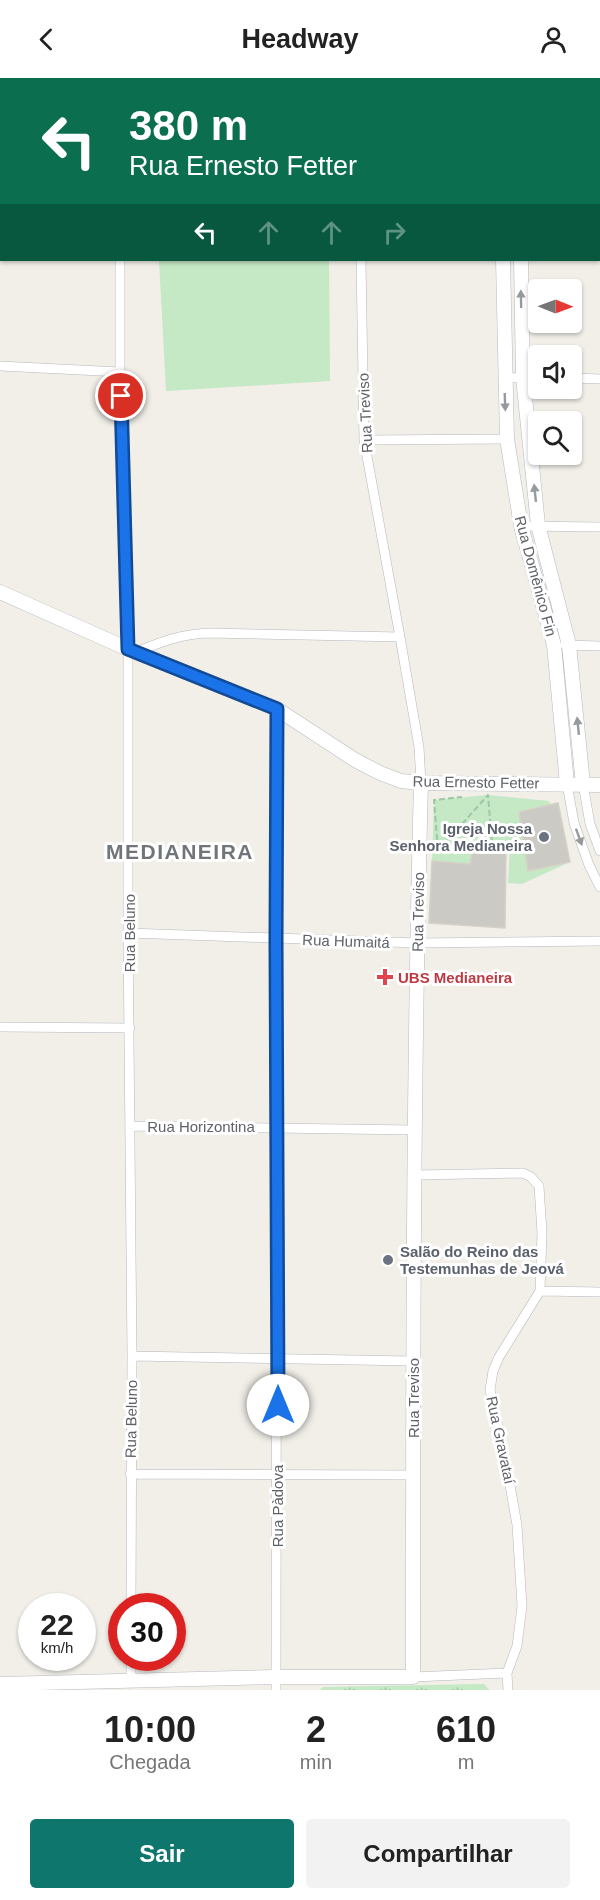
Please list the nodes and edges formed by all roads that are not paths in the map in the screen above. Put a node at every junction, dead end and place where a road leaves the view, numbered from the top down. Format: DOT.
graph roads {
  1 [pos="120,261"];
  2 [pos="361,261"];
  3 [pos="503,261"];
  4 [pos="520,261"];
  5 [pos="0,366"];
  6 [pos="120,372"];
  7 [pos="523,377"];
  8 [pos="528,377"];
  9 [pos="504,378"];
  10 [pos="582,378"];
  11 [pos="600,379"];
  12 [pos="507,439"];
  13 [pos="364,440"];
  14 [pos="538,525"];
  15 [pos="521,526"];
  16 [pos="600,527"];
  17 [pos="0,592"];
  18 [pos="400,637"];
  19 [pos="554,645"];
  20 [pos="569,645"];
  21 [pos="600,646"];
  22 [pos="132,651"];
  23 [pos="277,709"];
  24 [pos="421,783"];
  25 [pos="567,784"];
  26 [pos="583,784"];
  27 [pos="600,785"];
  28 [pos="600,851"];
  29 [pos="600,887"];
  30 [pos="128,933"];
  31 [pos="276,939"];
  32 [pos="600,941"];
  33 [pos="417,943"];
  34 [pos="0,1027"];
  35 [pos="130,1028"];
  36 [pos="131,1126"];
  37 [pos="276,1127"];
  38 [pos="415,1130"];
  39 [pos="415,1176"];
  40 [pos="540,1291"];
  41 [pos="600,1292"];
  42 [pos="132,1356"];
  43 [pos="278,1358"];
  44 [pos="413,1360"];
  45 [pos="130,1474"];
  46 [pos="277,1475"];
  47 [pos="413,1475"];
  48 [pos="131,1593"];
  49 [pos="132,1671"];
  50 [pos="507,1673"];
  51 [pos="413,1677"];
  52 [pos="132,1681"];
  53 [pos="0,1684"];
  54 [pos="276,1684"];
  55 [pos="71,1686"];
  56 [pos="508,1690"];
  1 -- 6 [label="street, Rua Beluno"];
  2 -- 13 [label="street, Rua Treviso"];
  3 -- 9 [label="main road, Rua Domênico Fin"];
  7 -- 4 [label="main road, Rua Domênico Fin, one-way"];
  5 -- 6 [label="street"];
  6 -- 22 [label="street, Rua Beluno"];
  7 -- 8 [label="street"];
  7 -- 9 [label="street"];
  14 -- 7 [label="main road, Rua Domênico Fin, one-way"];
  9 -- 12 [label="main road, Rua Domênico Fin, one-way"];
  10 -- 11 [label="street"];
  12 -- 13 [label="street"];
  12 -- 15 [label="main road, Rua Domênico Fin"];
  13 -- 18 [label="street, Rua Treviso"];
  14 -- 15 [label="street"];
  14 -- 16 [label="street"];
  14 -- 20 [label="main road, Rua Domênico Fin"];
  15 -- 19 [label="main road, Rua Domênico Fin"];
  17 -- 22 [label="main road, Rua Ernesto Fetter"];
  18 -- 22 [label="street"];
  18 -- 24 [label="street, Rua Treviso"];
  19 -- 20 [label="street"];
  19 -- 25 [label="main road, Rua Domênico Fin"];
  20 -- 21 [label="street"];
  26 -- 20 [label="main road, Rua Domênico Fin, one-way"];
  22 -- 23 [label="main road, Rua Ernesto Fetter"];
  22 -- 30 [label="street, Rua Beluno"];
  23 -- 24 [label="main road, Rua Ernesto Fetter"];
  23 -- 31 [label="street, Rua Pàdova"];
  24 -- 25 [label="main road, Rua Ernesto Fetter"];
  24 -- 33 [label="main road, Rua Treviso"];
  25 -- 26 [label="main road, Rua Ernesto Fetter"];
  25 -- 29 [label="street, Rua Domênico Fin, one-way"];
  26 -- 27 [label="main road, Rua Ernesto Fetter"];
  26 -- 28 [label="street, Rua Domênico Fin"];
  30 -- 31 [label="street, Rua Humaitá"];
  30 -- 35 [label="street, Rua Beluno"];
  31 -- 33 [label="street, Rua Humaitá"];
  31 -- 37 [label="street, Rua Pàdova"];
  32 -- 33 [label="street, Rua Humaitá"];
  33 -- 38 [label="main road, Rua Treviso"];
  34 -- 35 [label="street"];
  35 -- 36 [label="street, Rua Beluno"];
  36 -- 37 [label="street, Rua Horizontina"];
  36 -- 42 [label="street, Rua Beluno"];
  37 -- 38 [label="street, Rua Horizontina"];
  37 -- 43 [label="street, Rua Pàdova"];
  38 -- 39 [label="main road, Rua Treviso"];
  39 -- 40 [label="street, Rua Gravataí"];
  39 -- 44 [label="main road, Rua Treviso"];
  40 -- 41 [label="street"];
  40 -- 50 [label="street, Rua Gravataí"];
  42 -- 43 [label="street"];
  42 -- 45 [label="street, Rua Beluno"];
  43 -- 44 [label="street"];
  43 -- 46 [label="street, Rua Pàdova"];
  44 -- 47 [label="main road, Rua Treviso"];
  45 -- 46 [label="street"];
  45 -- 48 [label="street, Rua Beluno"];
  46 -- 47 [label="street"];
  46 -- 54 [label="street, Rua Pàdova"];
  47 -- 51 [label="main road, Rua Treviso"];
  49 -- 52 [label="street"];
  50 -- 51 [label="street"];
  50 -- 56 [label="street, Rua Gravataí"];
  51 -- 54 [label="main road"];
  52 -- 54 [label="main road"];
  52 -- 55 [label="main road"];
  53 -- 55 [label="main road"];
}
